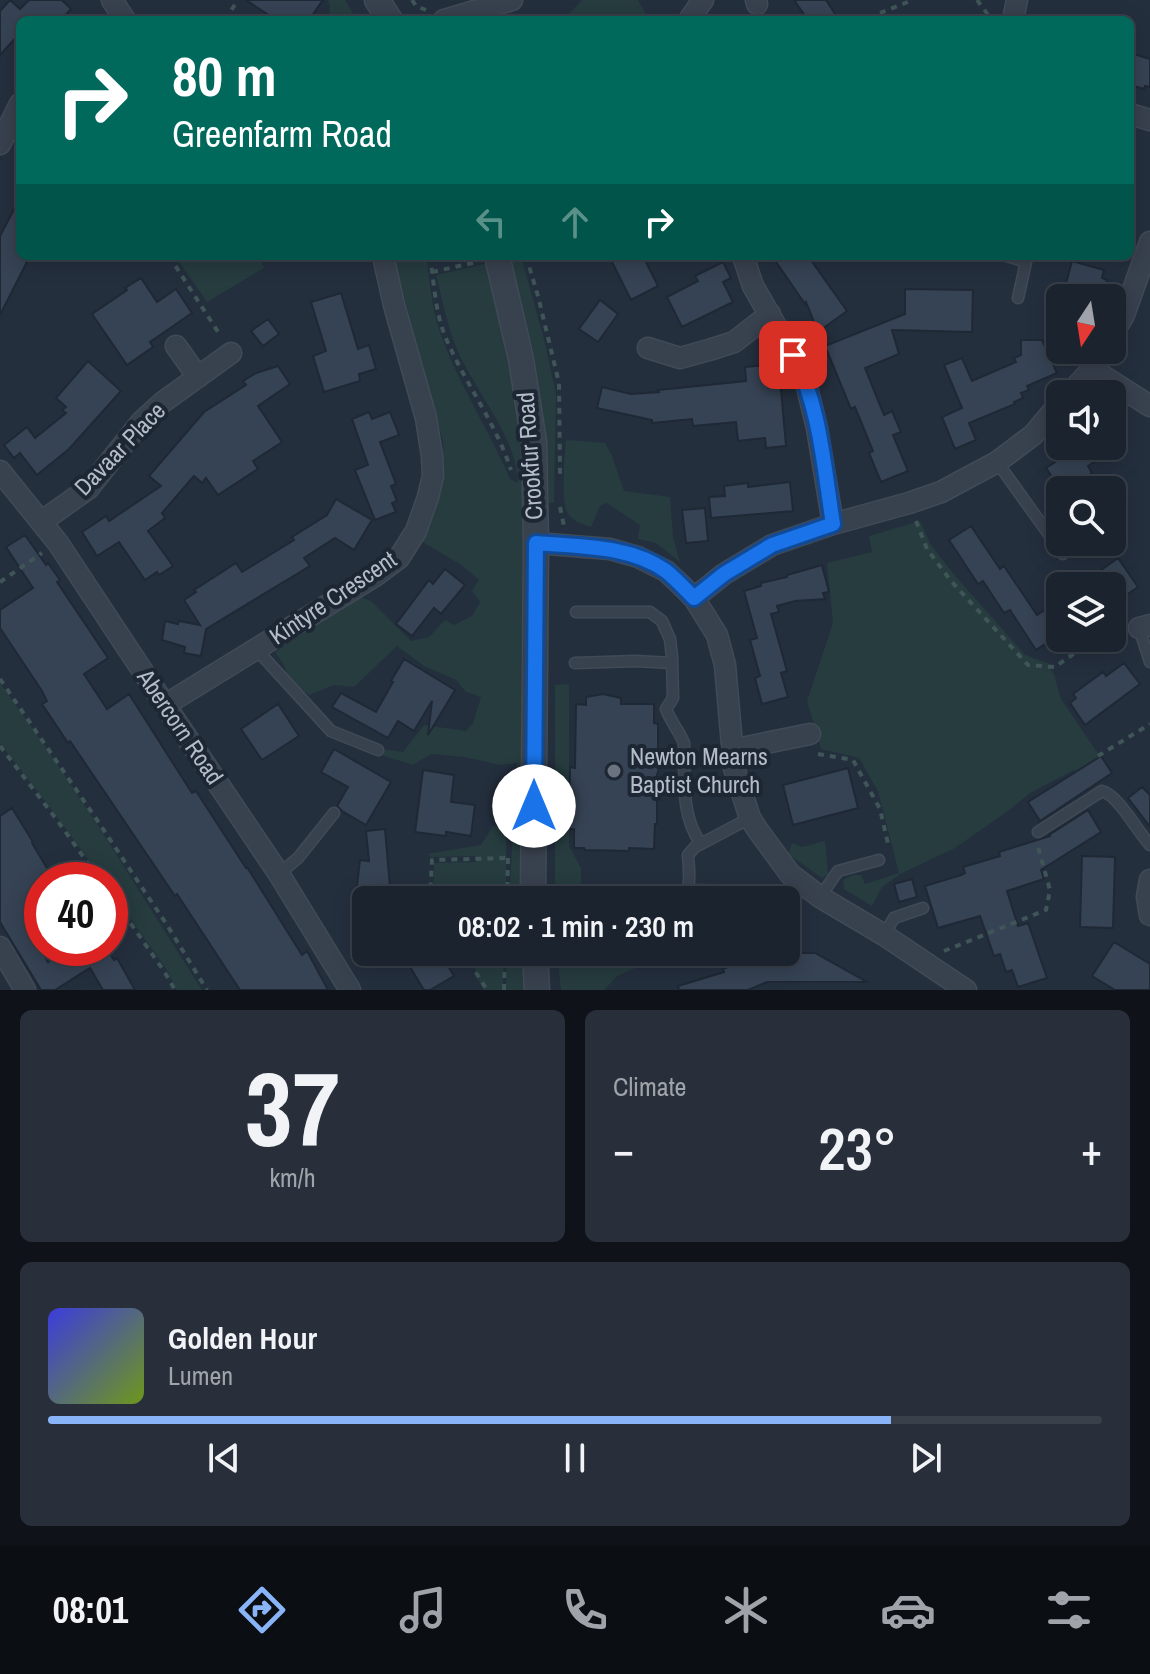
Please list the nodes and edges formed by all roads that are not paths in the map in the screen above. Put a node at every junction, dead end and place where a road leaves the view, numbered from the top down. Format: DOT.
graph roads {
  1 [pos="512,0"];
  2 [pos="458,16"];
  3 [pos="16,112"];
  4 [pos="0,144"];
  5 [pos="1150,242"];
  6 [pos="384,260"];
  7 [pos="498,260"];
  8 [pos="744,260"];
  9 [pos="1020,260"];
  10 [pos="1018,298"];
  11 [pos="1126,309"];
  12 [pos="770,314"];
  13 [pos="176,346"];
  14 [pos="648,348"];
  15 [pos="231,353"];
  16 [pos="1095,364"];
  17 [pos="1092,369"];
  18 [pos="198,377"];
  19 [pos="1082,380"];
  20 [pos="1150,406"];
  21 [pos="1046,420"];
  22 [pos="997,462"];
  23 [pos="0,471"];
  24 [pos="41,522"];
  25 [pos="833,524"];
  26 [pos="1046,530"];
  27 [pos="536,543"];
  28 [pos="694,598"];
  29 [pos="576,612"];
  30 [pos="1144,626"];
  31 [pos="256,649"];
  32 [pos="1150,662"];
  33 [pos="575,663"];
  34 [pos="672,663"];
  35 [pos="165,705"];
  36 [pos="810,734"];
  37 [pos="378,750"];
  38 [pos="732,750"];
  39 [pos="334,813"];
  40 [pos="750,818"];
  41 [pos="1038,832"];
  42 [pos="701,844"];
  43 [pos="1150,845"];
  44 [pos="879,860"];
  45 [pos="279,874"];
  46 [pos="1150,880"];
  47 [pos="533,886"];
  48 [pos="689,886"];
  49 [pos="820,897"];
  50 [pos="923,908"];
  51 [pos="1150,915"];
  52 [pos="884,935"];
  53 [pos="0,947"];
  54 [pos="536,966"];
  55 [pos="959,988"];
  56 [pos="25,990"];
  57 [pos="350,990"];
  58 [pos="537,990"];
  1 -- 2 [label="street"];
  3 -- 4 [label="street"];
  5 -- 11 [label="street"];
  6 -- 31 [label="street, Kintyre Crescent"];
  7 -- 27 [label="street, Crookfur Road"];
  8 -- 12 [label="street"];
  9 -- 10 [label="lane"];
  12 -- 14 [label="street"];
  12 -- 25 [label="street"];
  13 -- 18 [label="street"];
  15 -- 18 [label="street, Davaar Place"];
  16 -- 17 [label="street"];
  17 -- 19 [label="street"];
  17 -- 20 [label="street"];
  18 -- 24 [label="street, Davaar Place"];
  21 -- 22 [label="street"];
  22 -- 25 [label="street"];
  22 -- 26 [label="lane"];
  23 -- 24 [label="street, Abercorn Road"];
  24 -- 35 [label="street, Abercorn Road"];
  25 -- 28 [label="street"];
  27 -- 28 [label="street"];
  27 -- 47 [label="street, Crookfur Road"];
  28 -- 38 [label="street"];
  29 -- 34 [label="lane"];
  30 -- 32 [label="lane"];
  31 -- 35 [label="street, Kintyre Crescent"];
  31 -- 37 [label="lane"];
  33 -- 34 [label="lane"];
  34 -- 42 [label="lane"];
  35 -- 45 [label="street, Abercorn Road"];
  36 -- 38 [label="street"];
  38 -- 40 [label="street"];
  39 -- 45 [label="lane"];
  40 -- 42 [label="lane"];
  40 -- 49 [label="street"];
  41 -- 43 [label="lane"];
  42 -- 48 [label="lane"];
  44 -- 49 [label="lane"];
  45 -- 57 [label="street, Abercorn Road"];
  46 -- 51 [label="street"];
  49 -- 52 [label="street"];
  50 -- 52 [label="lane"];
  52 -- 55 [label="street"];
  53 -- 56 [label="street"];
  54 -- 58 [label="street"];
}
